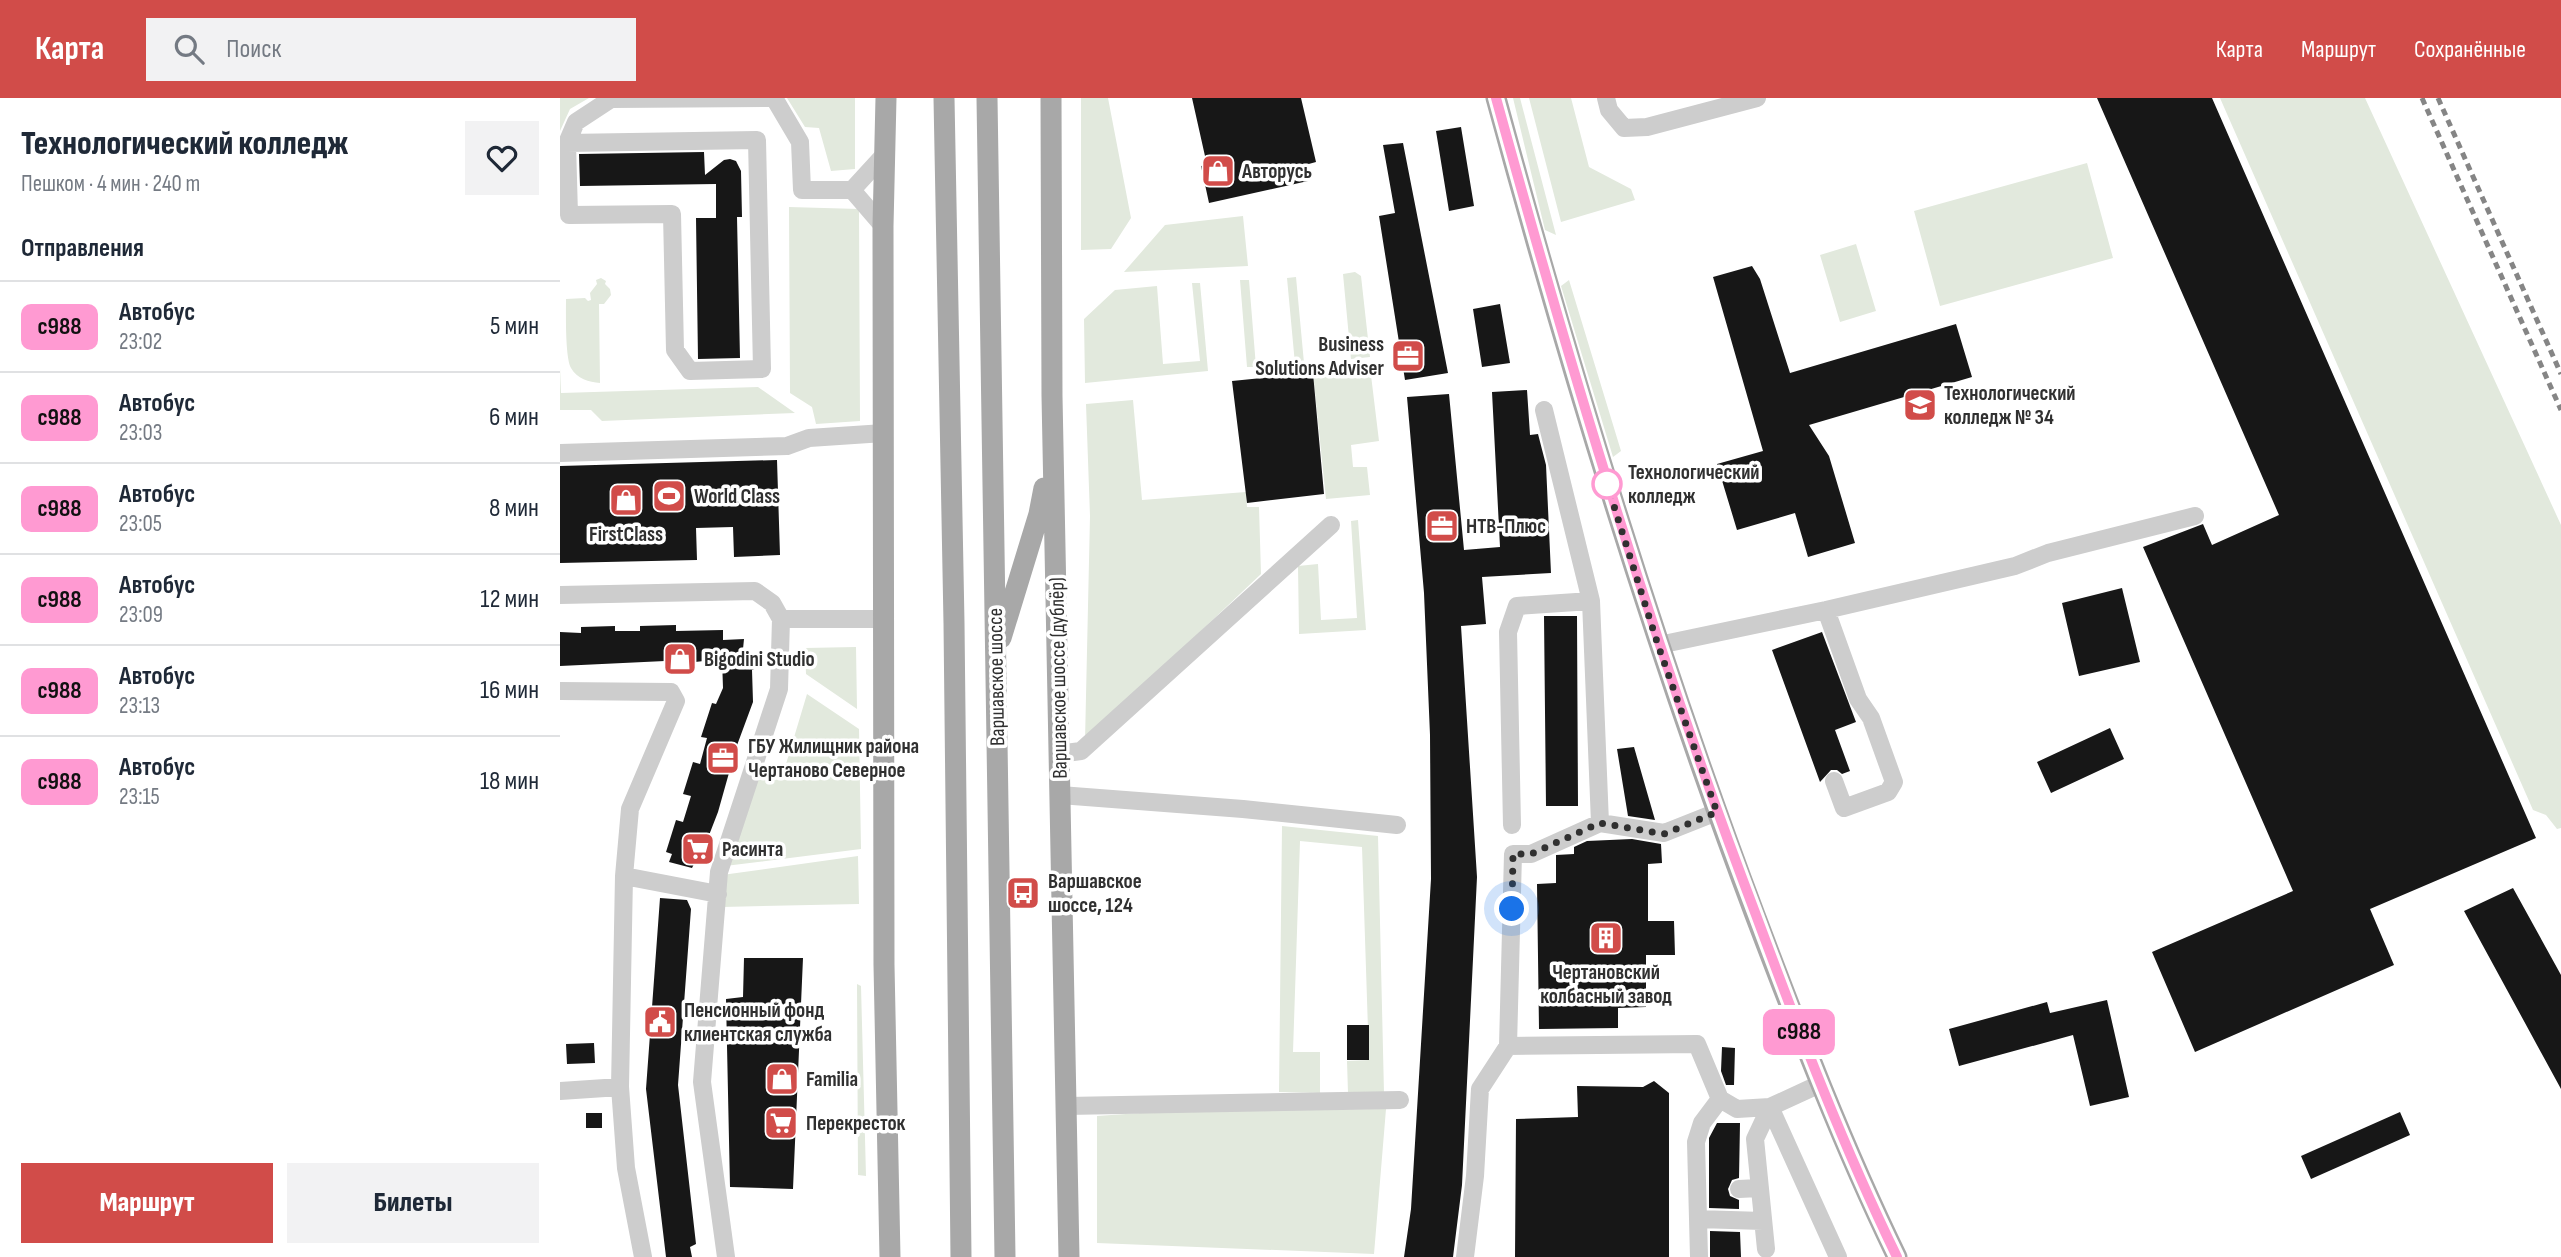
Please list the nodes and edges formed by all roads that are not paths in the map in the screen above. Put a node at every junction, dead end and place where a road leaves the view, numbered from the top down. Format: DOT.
graph roads {
  1 [pos="886,98"];
  2 [pos="936,98"];
  3 [pos="944,98"];
  4 [pos="987,98"];
  5 [pos="1051,98"];
  6 [pos="1496,98"];
  7 [pos="1606,98"];
  8 [pos="1757,98"];
  9 [pos="945,133"];
  10 [pos="567,143"];
  11 [pos="885,154"];
  12 [pos="852,190"];
  13 [pos="883,226"];
  14 [pos="1052,396"];
  15 [pos="1544,410"];
  16 [pos="884,433"];
  17 [pos="560,453"];
  18 [pos="2195,516"];
  19 [pos="1331,525"];
  20 [pos="560,594"];
  21 [pos="1591,601"];
  22 [pos="1826,610"];
  23 [pos="781,619"];
  24 [pos="884,619"];
  25 [pos="1658,645"];
  26 [pos="996,657"];
  27 [pos="560,691"];
  28 [pos="1058,754"];
  29 [pos="1834,781"];
  30 [pos="1060,795"];
  31 [pos="1717,812"];
  32 [pos="1600,823"];
  33 [pos="1396,825"];
  34 [pos="1512,825"];
  35 [pos="624,876"];
  36 [pos="718,894"];
  37 [pos="1508,1046"];
  38 [pos="1820,1084"];
  39 [pos="620,1087"];
  40 [pos="560,1091"];
  41 [pos="1720,1099"];
  42 [pos="1400,1100"];
  43 [pos="1066,1106"];
  44 [pos="1770,1107"];
  45 [pos="1759,1188"];
  46 [pos="1739,1189"];
  47 [pos="1698,1219"];
  48 [pos="1763,1221"];
  49 [pos="1766,1249"];
  50 [pos="643,1257"];
  51 [pos="726,1257"];
  52 [pos="890,1257"];
  53 [pos="961,1257"];
  54 [pos="1005,1257"];
  55 [pos="1069,1257"];
  56 [pos="1465,1257"];
  57 [pos="1699,1257"];
  58 [pos="1838,1257"];
  59 [pos="1897,1257"];
  1 -- 11 [label="main road"];
  2 -- 9 [label="main road"];
  3 -- 9 [label="main road, Варшавское шоссе"];
  4 -- 26 [label="main road, Варшавское шоссе"];
  5 -- 14 [label="main road, Варшавское шоссе (дублёр)"];
  6 -- 25 [label="main road"];
  7 -- 8 [label="lane"];
  9 -- 53 [label="main road, Варшавское шоссе"];
  10 -- 10 [label="lane"];
  10 -- 12 [label="lane"];
  11 -- 12 [label="lane"];
  11 -- 13 [label="main road"];
  12 -- 13 [label="lane"];
  13 -- 16 [label="main road"];
  14 -- 26 [label="main road"];
  14 -- 28 [label="main road, Варшавское шоссе (дублёр)"];
  15 -- 21 [label="lane"];
  16 -- 17 [label="lane"];
  16 -- 24 [label="main road"];
  18 -- 22 [label="lane"];
  19 -- 28 [label="lane"];
  20 -- 23 [label="lane"];
  21 -- 32 [label="lane"];
  21 -- 34 [label="lane"];
  22 -- 25 [label="lane"];
  22 -- 29 [label="lane"];
  23 -- 24 [label="lane"];
  23 -- 36 [label="lane"];
  24 -- 52 [label="main road"];
  25 -- 31 [label="main road"];
  26 -- 54 [label="main road, Варшавское шоссе"];
  27 -- 35 [label="lane"];
  28 -- 30 [label="main road, Варшавское шоссе (дублёр)"];
  30 -- 33 [label="lane"];
  30 -- 43 [label="main road, Варшавское шоссе (дублёр)"];
  31 -- 32 [label="lane"];
  31 -- 38 [label="main road"];
  32 -- 37 [label="lane"];
  35 -- 36 [label="lane"];
  35 -- 39 [label="lane"];
  36 -- 51 [label="lane"];
  37 -- 41 [label="lane"];
  37 -- 56 [label="lane"];
  38 -- 44 [label="lane"];
  38 -- 59 [label="main road"];
  39 -- 40 [label="lane"];
  39 -- 50 [label="lane"];
  41 -- 44 [label="lane"];
  41 -- 47 [label="lane"];
  42 -- 43 [label="lane"];
  43 -- 55 [label="main road, Варшавское шоссе (дублёр)"];
  44 -- 45 [label="lane"];
  44 -- 58 [label="lane"];
  45 -- 46 [label="lane"];
  45 -- 48 [label="lane"];
  47 -- 48 [label="lane"];
  47 -- 57 [label="lane"];
  48 -- 49 [label="lane"];
}
